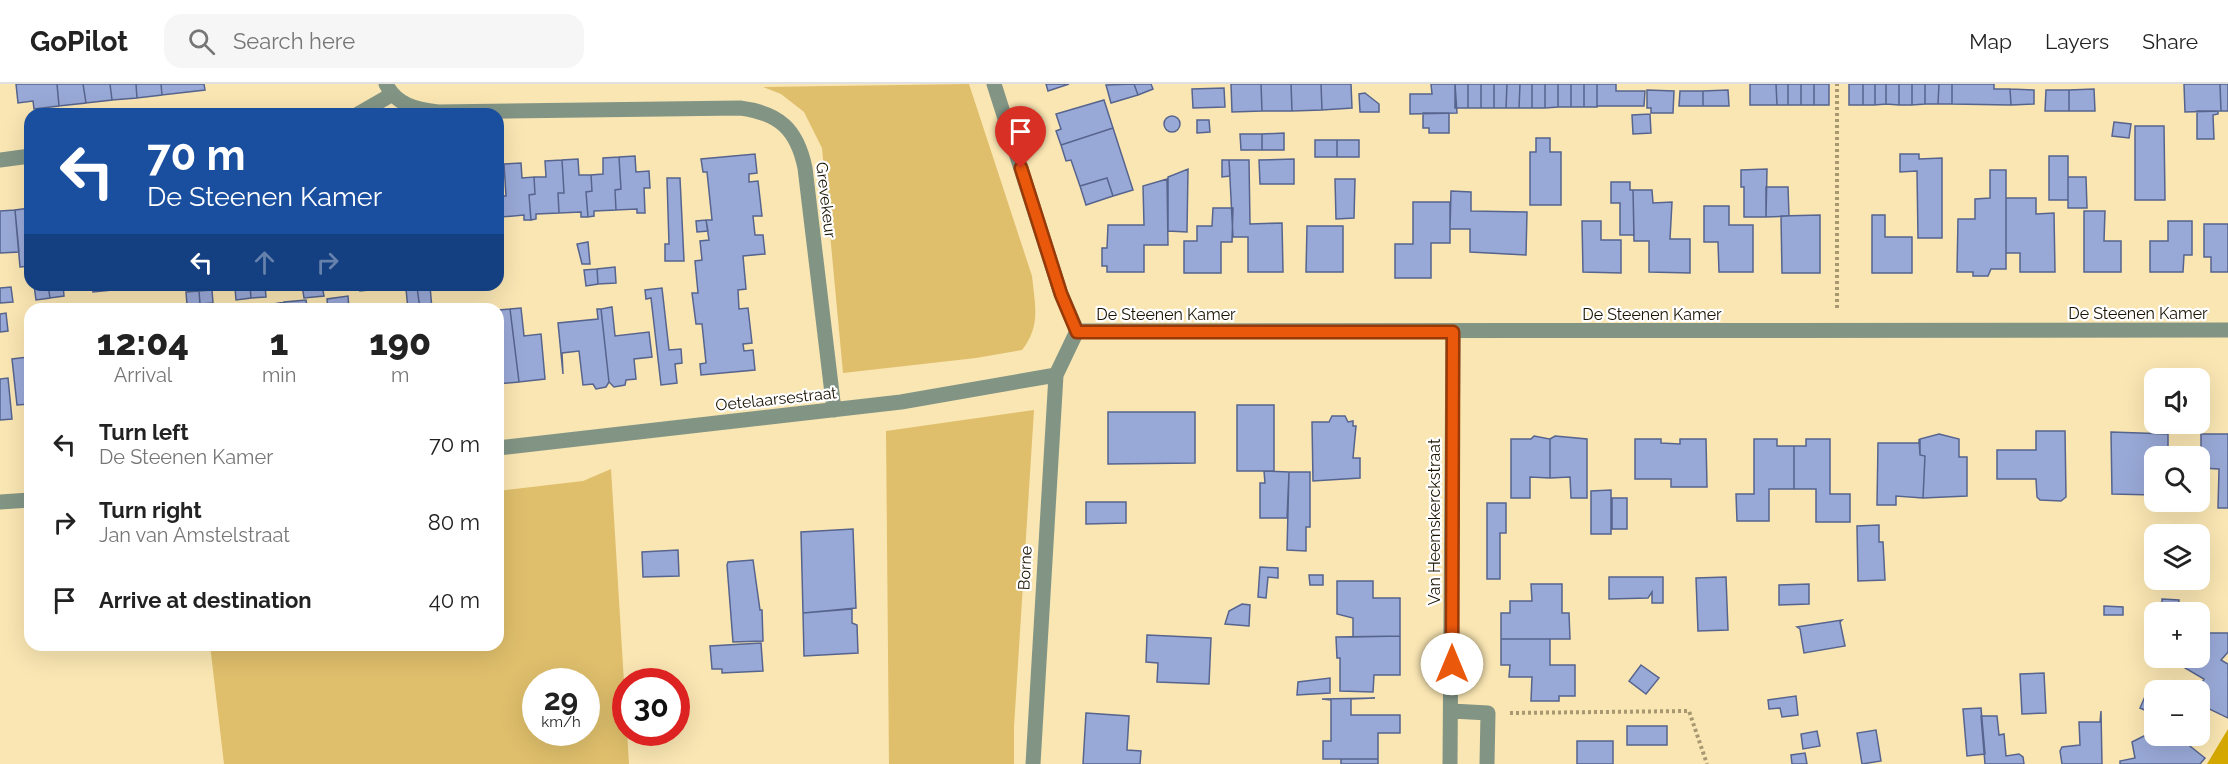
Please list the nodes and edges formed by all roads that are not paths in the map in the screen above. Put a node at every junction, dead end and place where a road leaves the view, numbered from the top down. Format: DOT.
graph roads {
  1 [pos="994,84"];
  2 [pos="389,90"];
  3 [pos="366,108"];
  4 [pos="413,108"];
  5 [pos="504,111"];
  6 [pos="24,157"];
  7 [pos="0,160"];
  8 [pos="2228,330"];
  9 [pos="1077,332"];
  10 [pos="1453,332"];
  11 [pos="1056,375"];
  12 [pos="834,410"];
  13 [pos="504,447"];
  14 [pos="24,500"];
  15 [pos="0,502"];
  16 [pos="1452,711"];
  17 [pos="1033,764"];
  18 [pos="1450,764"];
  19 [pos="1487,764"];
  1 -- 9 [label="street"];
  2 -- 3 [label="street"];
  2 -- 4 [label="street, Grevekeur"];
  5 -- 12 [label="street, Grevekeur"];
  6 -- 7 [label="street"];
  8 -- 10 [label="street, De Steenen Kamer"];
  9 -- 10 [label="street, De Steenen Kamer"];
  9 -- 11 [label="street"];
  10 -- 16 [label="street, Van Heemskerckstraat"];
  11 -- 12 [label="street, Oetelaarsestraat"];
  11 -- 17 [label="street, Borne"];
  12 -- 13 [label="street, Oetelaarsestraat"];
  14 -- 15 [label="street"];
  16 -- 18 [label="street, Van Heemskerckstraat"];
  16 -- 19 [label="street"];
}
